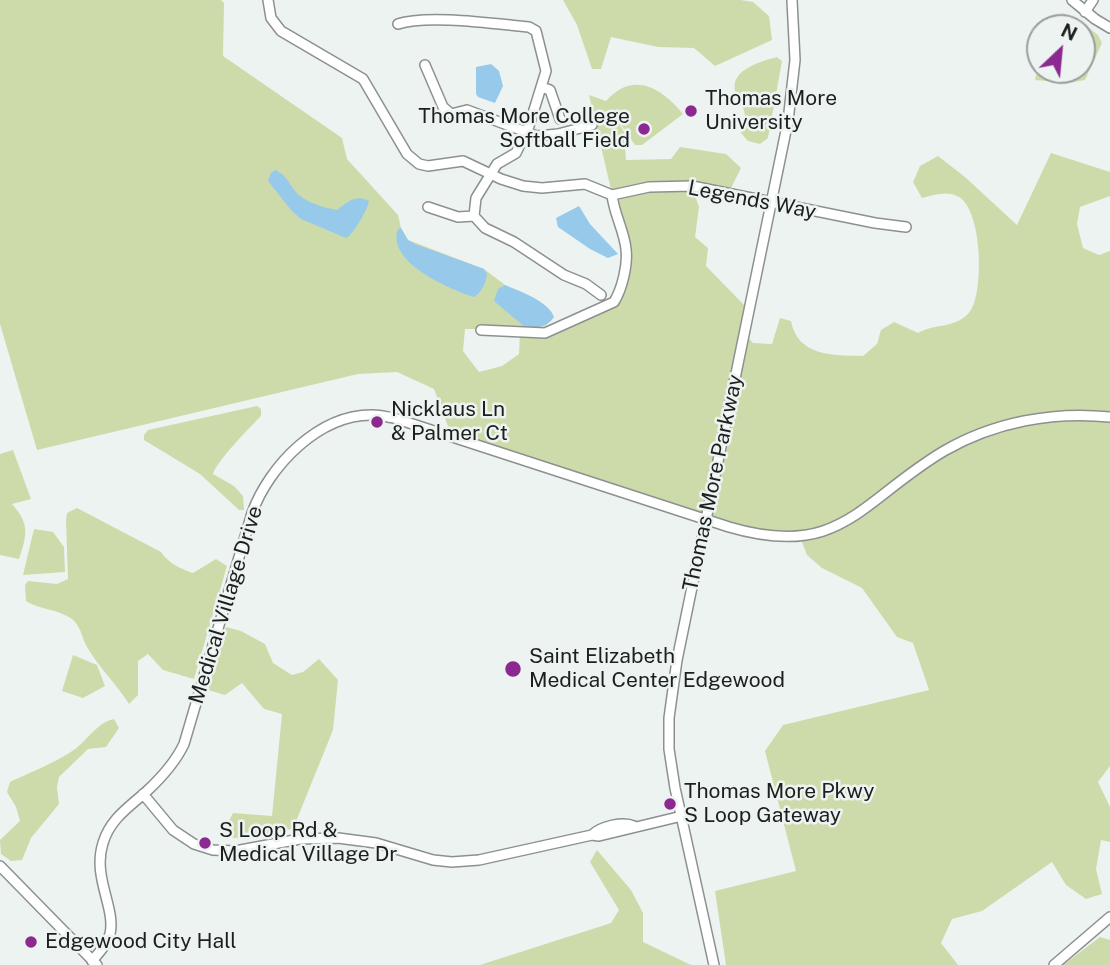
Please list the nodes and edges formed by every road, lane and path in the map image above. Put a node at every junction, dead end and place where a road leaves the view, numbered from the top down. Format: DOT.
graph roads {
  1 [pos="268,0"];
  2 [pos="792,0"];
  3 [pos="1072,0"];
  4 [pos="1093,0"];
  5 [pos="1085,12"];
  6 [pos="398,24"];
  7 [pos="1110,28"];
  8 [pos="425,65"];
  9 [pos="541,87"];
  10 [pos="560,119"];
  11 [pos="592,125"];
  12 [pos="527,132"];
  13 [pos="491,174"];
  14 [pos="612,195"];
  15 [pos="771,202"];
  16 [pos="428,207"];
  17 [pos="474,216"];
  18 [pos="906,227"];
  19 [pos="601,295"];
  20 [pos="481,330"];
  21 [pos="1110,417"];
  22 [pos="706,519"];
  23 [pos="143,794"];
  24 [pos="682,816"];
  25 [pos="2,872"];
  26 [pos="1110,917"];
  27 [pos="95,963"];
  28 [pos="714,965"];
  29 [pos="1054,965"];
  1 -- 13 [label="street, Legends Way"];
  2 -- 15 [label="street, Thomas More Parkway"];
  3 -- 5 [label="street"];
  4 -- 5 [label="street"];
  5 -- 7 [label="street"];
  6 -- 9 [label="street"];
  8 -- 12 [label="street"];
  9 -- 10 [label="street"];
  9 -- 12 [label="street"];
  11 -- 12 [label="street"];
  12 -- 13 [label="street"];
  13 -- 14 [label="street, Legends Way"];
  13 -- 17 [label="street"];
  14 -- 15 [label="street, Legends Way"];
  14 -- 20 [label="street"];
  15 -- 18 [label="street, Legends Way"];
  15 -- 22 [label="street, Thomas More Parkway"];
  16 -- 17 [label="street"];
  17 -- 19 [label="street"];
  21 -- 22 [label="street, Medical Village Drive"];
  22 -- 23 [label="street, Medical Village Drive"];
  22 -- 24 [label="street, Thomas More Parkway"];
  23 -- 24 [label="street"];
  23 -- 27 [label="street, Medical Village Drive"];
  24 -- 28 [label="street, Thomas More Parkway"];
  25 -- 27 [label="street"];
  26 -- 29 [label="street"];
}
